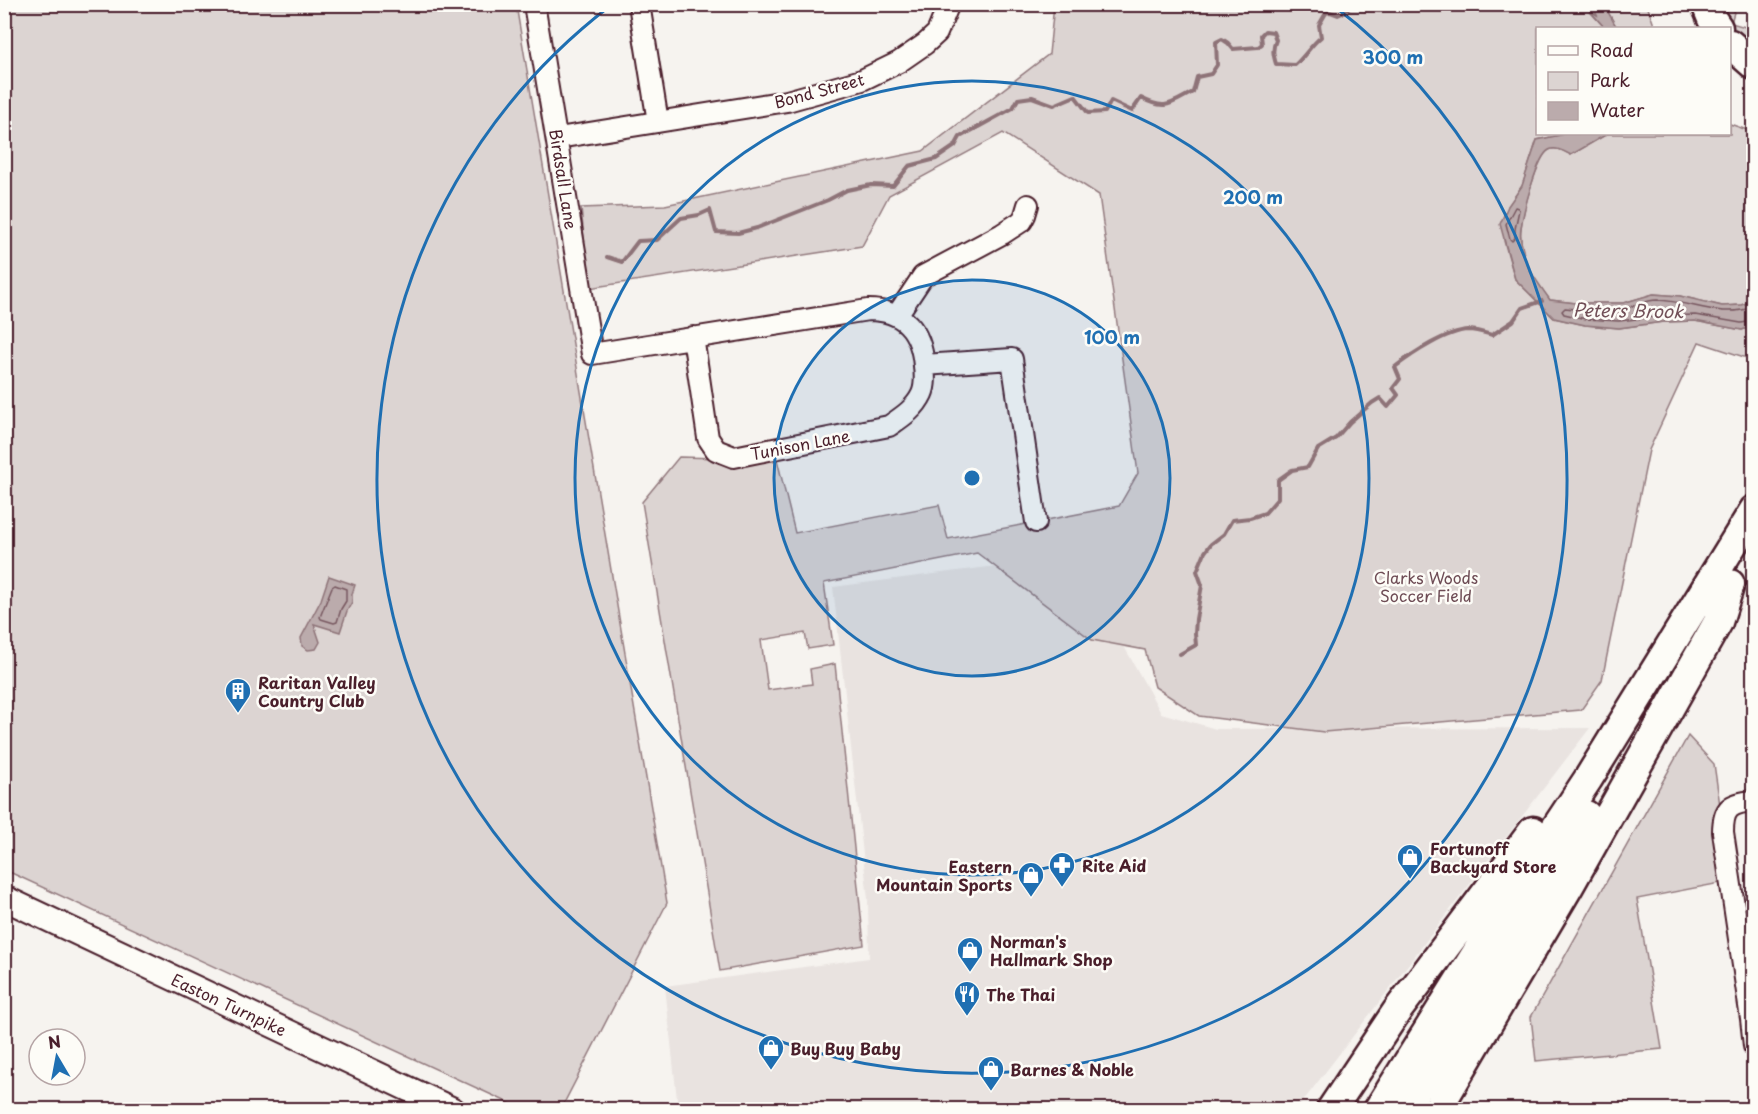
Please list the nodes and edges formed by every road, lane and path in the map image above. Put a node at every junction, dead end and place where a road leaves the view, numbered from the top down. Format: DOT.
graph roads {
  1 [pos="534,4"];
  2 [pos="639,4"];
  3 [pos="949,4"];
  4 [pos="1706,4"];
  5 [pos="1717,27"];
  6 [pos="1731,45"];
  7 [pos="1754,65"];
  8 [pos="658,122"];
  9 [pos="558,138"];
  10 [pos="1028,205"];
  11 [pos="897,315"];
  12 [pos="693,337"];
  13 [pos="924,365"];
  14 [pos="1754,510"];
  15 [pos="1036,522"];
  16 [pos="1754,546"];
  17 [pos="1730,584"];
  18 [pos="1614,734"];
  19 [pos="1754,801"];
  20 [pos="4,898"];
  21 [pos="1752,1019"];
  22 [pos="1754,1046"];
  23 [pos="453,1110"];
  24 [pos="1331,1110"];
  25 [pos="1378,1110"];
  26 [pos="1404,1110"];
  27 [pos="1437,1110"];
  1 -- 9 [label="street, Birdsall Lane"];
  2 -- 8 [label="street"];
  3 -- 8 [label="street, Bond Street"];
  4 -- 5 [label="highway"];
  6 -- 7 [label="highway"];
  8 -- 9 [label="street, Bond Street"];
  9 -- 12 [label="street, Birdsall Lane"];
  10 -- 11 [label="street"];
  11 -- 12 [label="street"];
  11 -- 13 [label="street, Tunison Lane"];
  12 -- 13 [label="street, Tunison Lane"];
  13 -- 15 [label="street"];
  14 -- 18 [label="highway"];
  16 -- 17 [label="highway"];
  17 -- 26 [label="highway"];
  17 -- 27 [label="highway"];
  18 -- 24 [label="highway"];
  18 -- 25 [label="highway"];
  19 -- 21 [label="street"];
  20 -- 23 [label="main road, Easton Turnpike"];
  21 -- 22 [label="street"];
}
